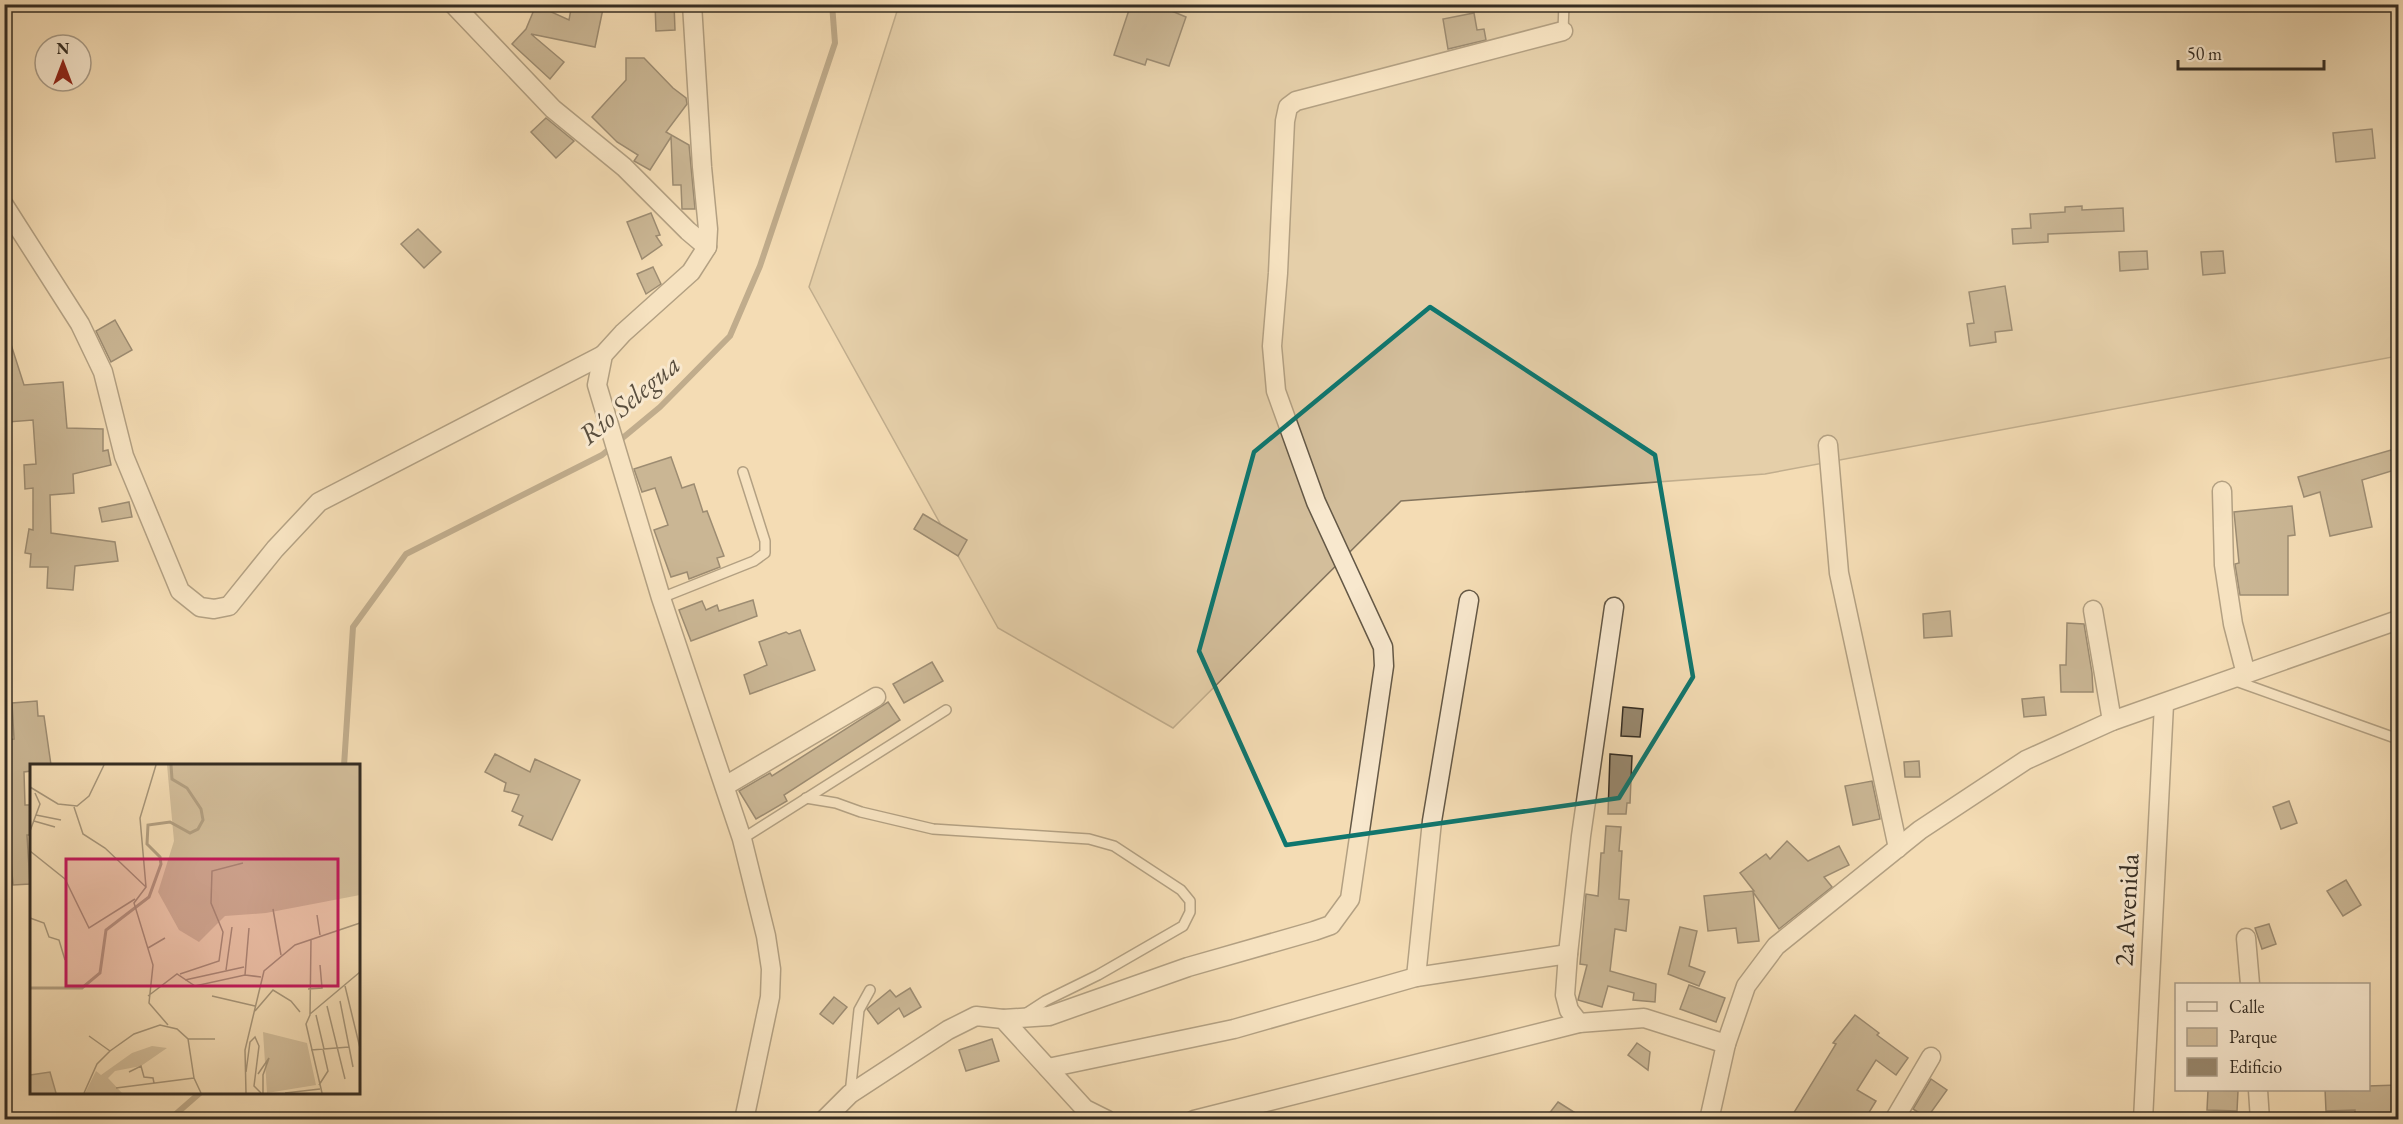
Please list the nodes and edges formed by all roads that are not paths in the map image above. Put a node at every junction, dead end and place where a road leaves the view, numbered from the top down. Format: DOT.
graph roads {
  1 [pos="453,4"];
  2 [pos="692,4"];
  3 [pos="1564,4"];
  4 [pos="1563,30"];
  5 [pos="4,205"];
  6 [pos="707,247"];
  7 [pos="603,355"];
  8 [pos="1828,445"];
  9 [pos="743,472"];
  10 [pos="2222,491"];
  11 [pos="661,598"];
  12 [pos="1469,600"];
  13 [pos="1614,607"];
  14 [pos="2093,610"];
  15 [pos="2398,620"];
  16 [pos="2238,677"];
  17 [pos="876,697"];
  18 [pos="2164,704"];
  19 [pos="946,710"];
  20 [pos="2112,721"];
  21 [pos="2398,739"];
  22 [pos="725,786"];
  23 [pos="806,798"];
  24 [pos="742,839"];
  25 [pos="1898,848"];
  26 [pos="2246,938"];
  27 [pos="1568,954"];
  28 [pos="1416,977"];
  29 [pos="2250,983"];
  30 [pos="870,990"];
  31 [pos="1011,1018"];
  32 [pos="1579,1023"];
  33 [pos="1726,1044"];
  34 [pos="1931,1057"];
  35 [pos="1048,1068"];
  36 [pos="2258,1091"];
  37 [pos="850,1094"];
  38 [pos="744,1119"];
  39 [pos="824,1119"];
  40 [pos="1107,1119"];
  41 [pos="1194,1119"];
  42 [pos="1709,1119"];
  43 [pos="1894,1119"];
  44 [pos="2142,1119"];
  45 [pos="2260,1119"];
  1 -- 6 [label="street"];
  2 -- 6 [label="street"];
  3 -- 4 [label="lane"];
  4 -- 31 [label="street"];
  5 -- 7 [label="street"];
  6 -- 7 [label="street"];
  7 -- 11 [label="street"];
  8 -- 25 [label="street"];
  9 -- 11 [label="lane"];
  10 -- 16 [label="street"];
  11 -- 22 [label="street"];
  12 -- 28 [label="street"];
  13 -- 27 [label="street"];
  14 -- 20 [label="street"];
  15 -- 16 [label="street"];
  16 -- 18 [label="street"];
  16 -- 21 [label="lane"];
  17 -- 22 [label="street"];
  18 -- 20 [label="street"];
  18 -- 44 [label="street, 2a Avenida"];
  19 -- 23 [label="lane"];
  20 -- 25 [label="street"];
  22 -- 24 [label="street"];
  23 -- 24 [label="lane"];
  23 -- 31 [label="lane"];
  24 -- 38 [label="street"];
  25 -- 33 [label="street"];
  26 -- 29 [label="street"];
  27 -- 28 [label="street"];
  27 -- 32 [label="street"];
  28 -- 35 [label="street"];
  30 -- 37 [label="lane"];
  31 -- 35 [label="street"];
  31 -- 37 [label="street"];
  32 -- 33 [label="street"];
  32 -- 41 [label="street"];
  33 -- 42 [label="street"];
  34 -- 43 [label="street"];
  35 -- 40 [label="street"];
  36 -- 45 [label="street"];
  37 -- 39 [label="street"];
}
